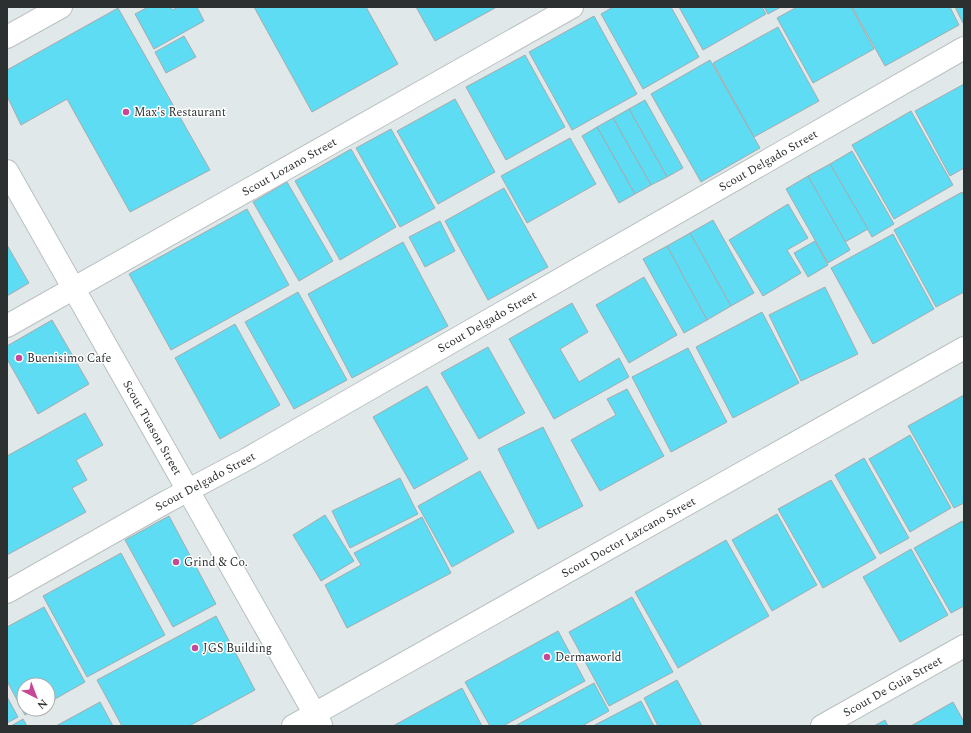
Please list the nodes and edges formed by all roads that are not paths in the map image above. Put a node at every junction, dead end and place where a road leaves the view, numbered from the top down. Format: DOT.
graph roads {
  1 [pos="61,7"];
  2 [pos="572,7"];
  3 [pos="7,37"];
  4 [pos="964,48"];
  5 [pos="7,171"];
  6 [pos="73,289"];
  7 [pos="7,326"];
  8 [pos="964,348"];
  9 [pos="188,490"];
  10 [pos="7,592"];
  11 [pos="964,646"];
  12 [pos="318,720"];
  13 [pos="293,726"];
  14 [pos="822,726"];
  1 -- 3 [label="street"];
  2 -- 6 [label="street, Scout Lozano Street"];
  4 -- 9 [label="street, Scout Delgado Street"];
  5 -- 6 [label="street, Scout Tuason Street"];
  6 -- 7 [label="street, Scout Lozano Street"];
  6 -- 9 [label="street, Scout Tuason Street"];
  8 -- 12 [label="street, Scout Doctor Lazcano Street"];
  9 -- 10 [label="street, Scout Delgado Street"];
  9 -- 12 [label="street, Scout Tuason Street"];
  11 -- 14 [label="street, Scout De Guia Street"];
  12 -- 13 [label="street, Scout Doctor Lazcano Street"];
}
